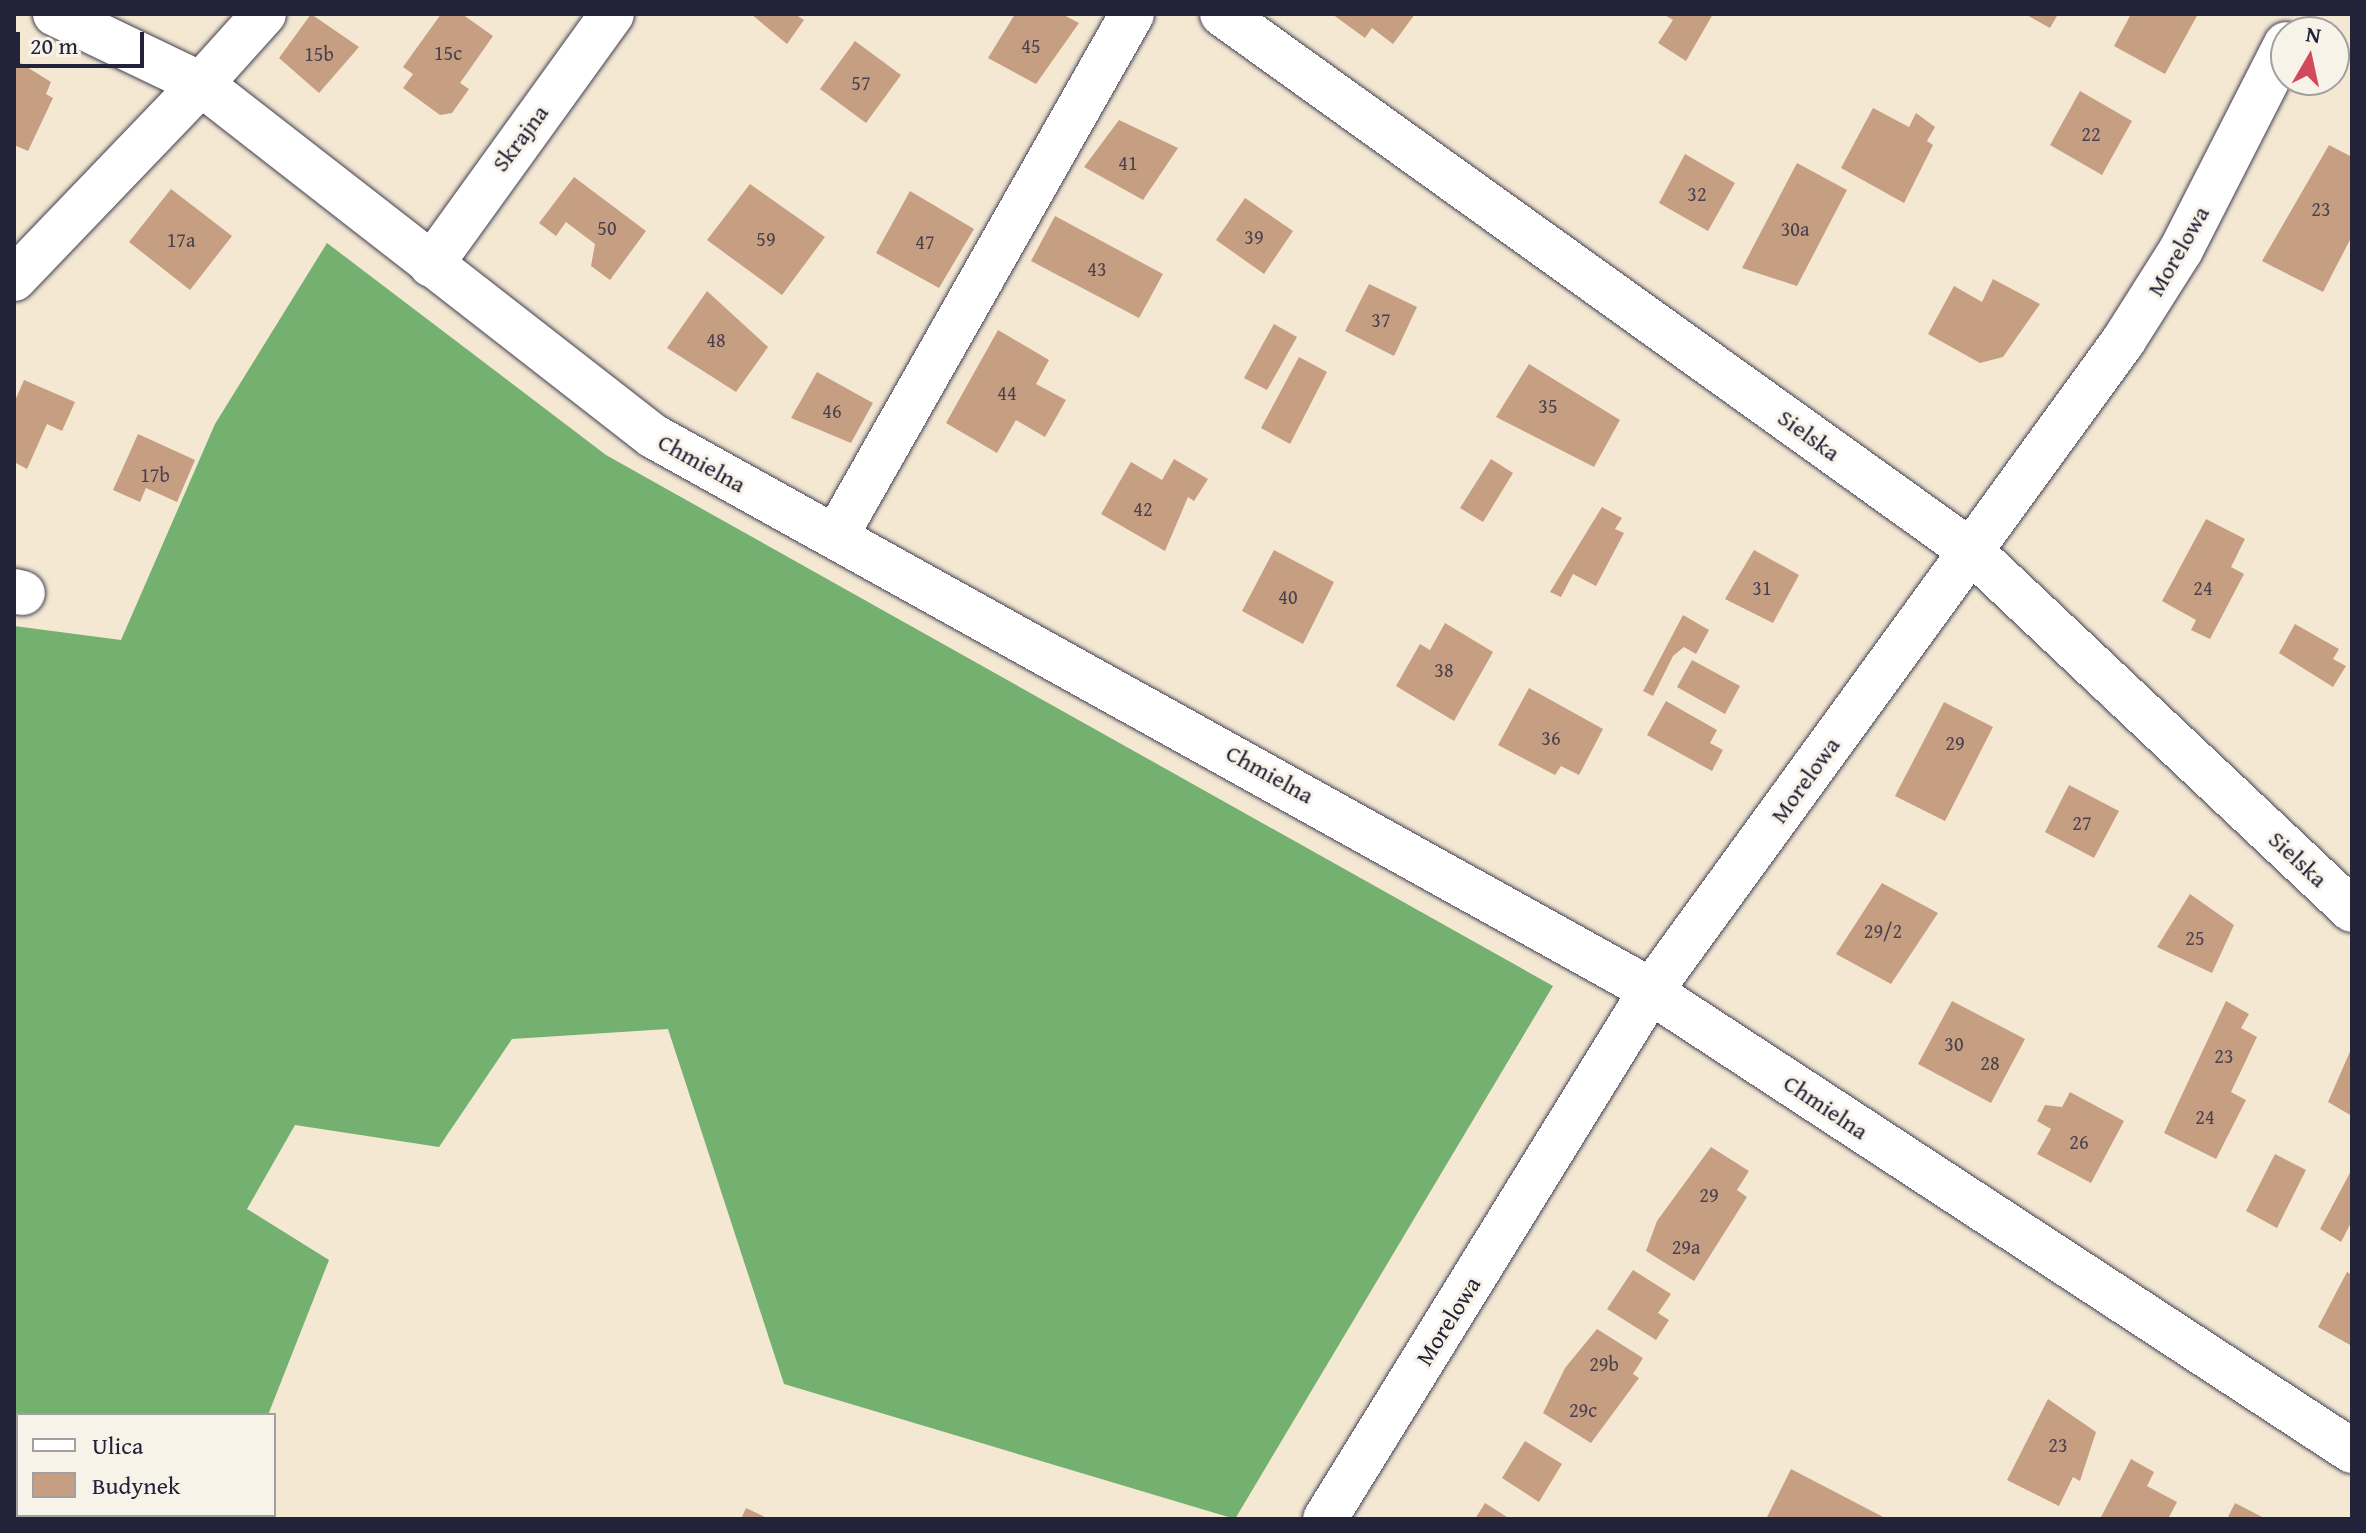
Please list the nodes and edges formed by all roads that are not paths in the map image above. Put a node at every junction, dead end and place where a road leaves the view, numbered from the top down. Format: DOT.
graph roads {
  1 [pos="55,14"];
  2 [pos="264,14"];
  3 [pos="612,14"];
  4 [pos="1132,14"];
  5 [pos="1222,14"];
  6 [pos="2270,75"];
  7 [pos="201,84"];
  8 [pos="431,265"];
  9 [pos="14,279"];
  10 [pos="836,536"];
  11 [pos="1972,552"];
  12 [pos="2352,910"];
  13 [pos="1650,992"];
  14 [pos="2352,1451"];
  15 [pos="1325,1519"];
  1 -- 7 [label="street"];
  2 -- 7 [label="street"];
  3 -- 8 [label="street, Skrajna"];
  4 -- 10 [label="street"];
  5 -- 11 [label="street, Sielska"];
  6 -- 11 [label="street, Morelowa"];
  7 -- 8 [label="street, Chmielna"];
  7 -- 9 [label="street"];
  8 -- 10 [label="street, Chmielna"];
  10 -- 13 [label="street, Chmielna"];
  11 -- 12 [label="street, Sielska"];
  11 -- 13 [label="street, Morelowa"];
  13 -- 14 [label="street, Chmielna"];
  13 -- 15 [label="street, Morelowa"];
}
